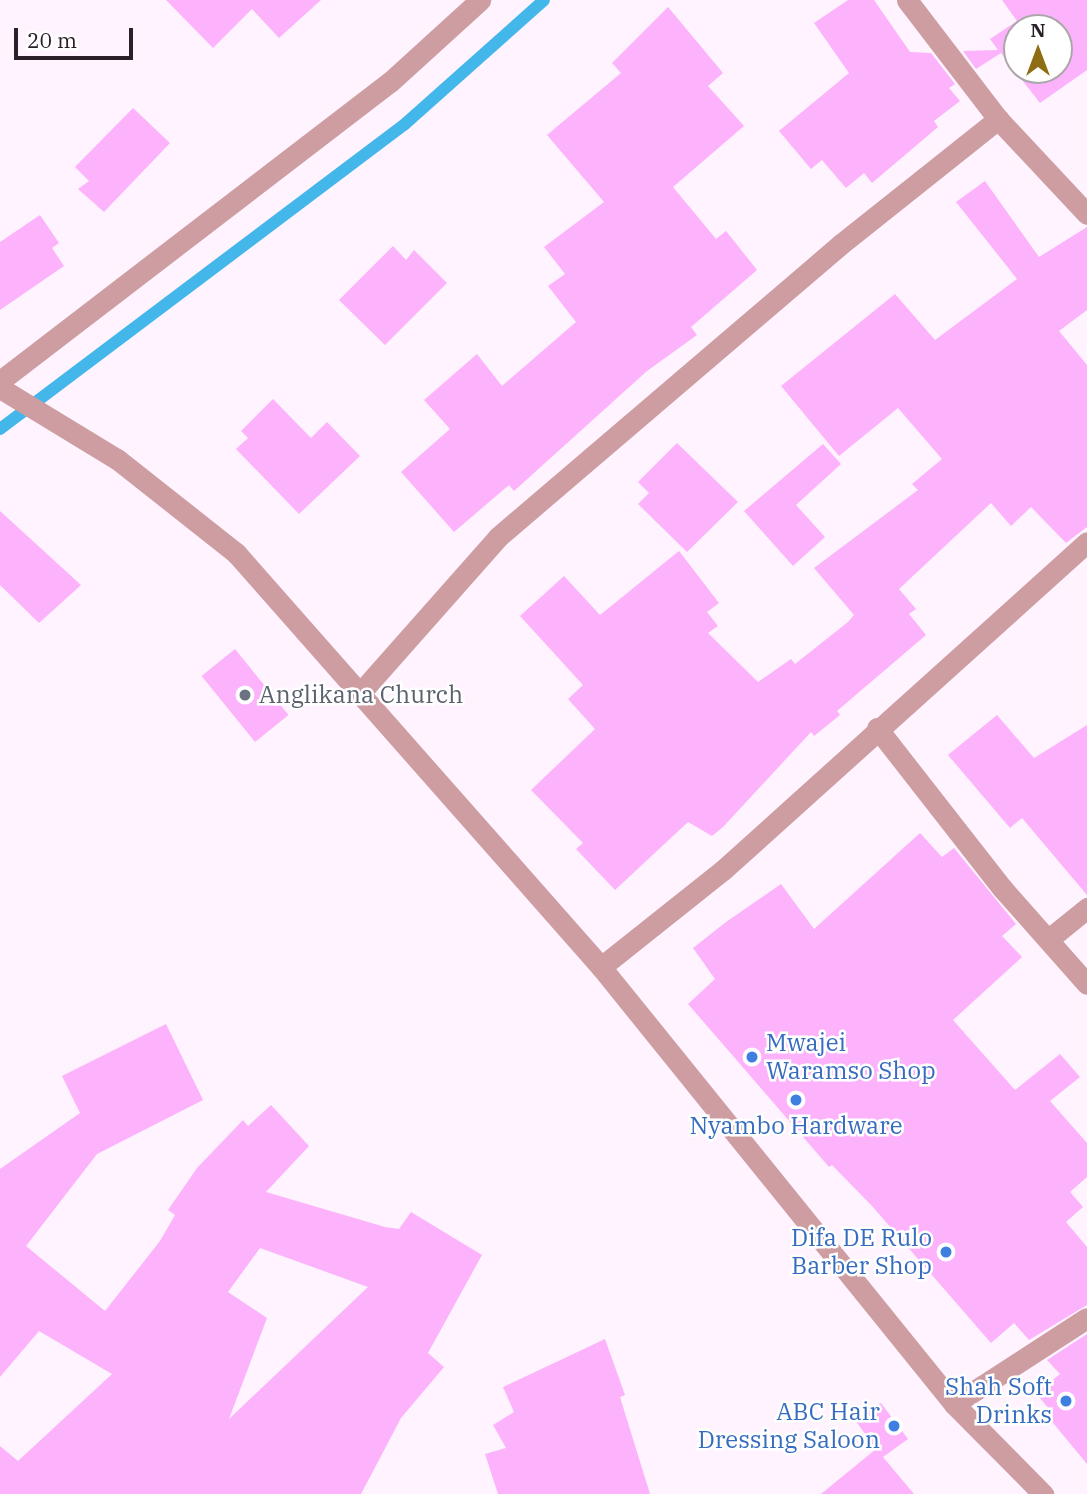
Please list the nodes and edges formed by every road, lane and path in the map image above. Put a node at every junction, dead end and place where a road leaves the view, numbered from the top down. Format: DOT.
graph roads {
  1 [pos="480,0"];
  2 [pos="907,0"];
  3 [pos="998,119"];
  4 [pos="1087,215"];
  5 [pos="0,381"];
  6 [pos="0,388"];
  7 [pos="1087,542"];
  8 [pos="361,692"];
  9 [pos="877,728"];
  10 [pos="1087,908"];
  11 [pos="1050,938"];
  12 [pos="601,967"];
  13 [pos="1087,984"];
  14 [pos="1087,1318"];
  15 [pos="954,1404"];
  16 [pos="1044,1494"];
  1 -- 5 [label="street"];
  2 -- 3 [label="street"];
  3 -- 4 [label="street"];
  3 -- 8 [label="street"];
  6 -- 8 [label="street"];
  7 -- 9 [label="street"];
  8 -- 12 [label="street"];
  9 -- 11 [label="street"];
  9 -- 12 [label="street"];
  10 -- 11 [label="street"];
  11 -- 13 [label="street"];
  12 -- 15 [label="street"];
  14 -- 15 [label="street"];
  15 -- 16 [label="street"];
}
